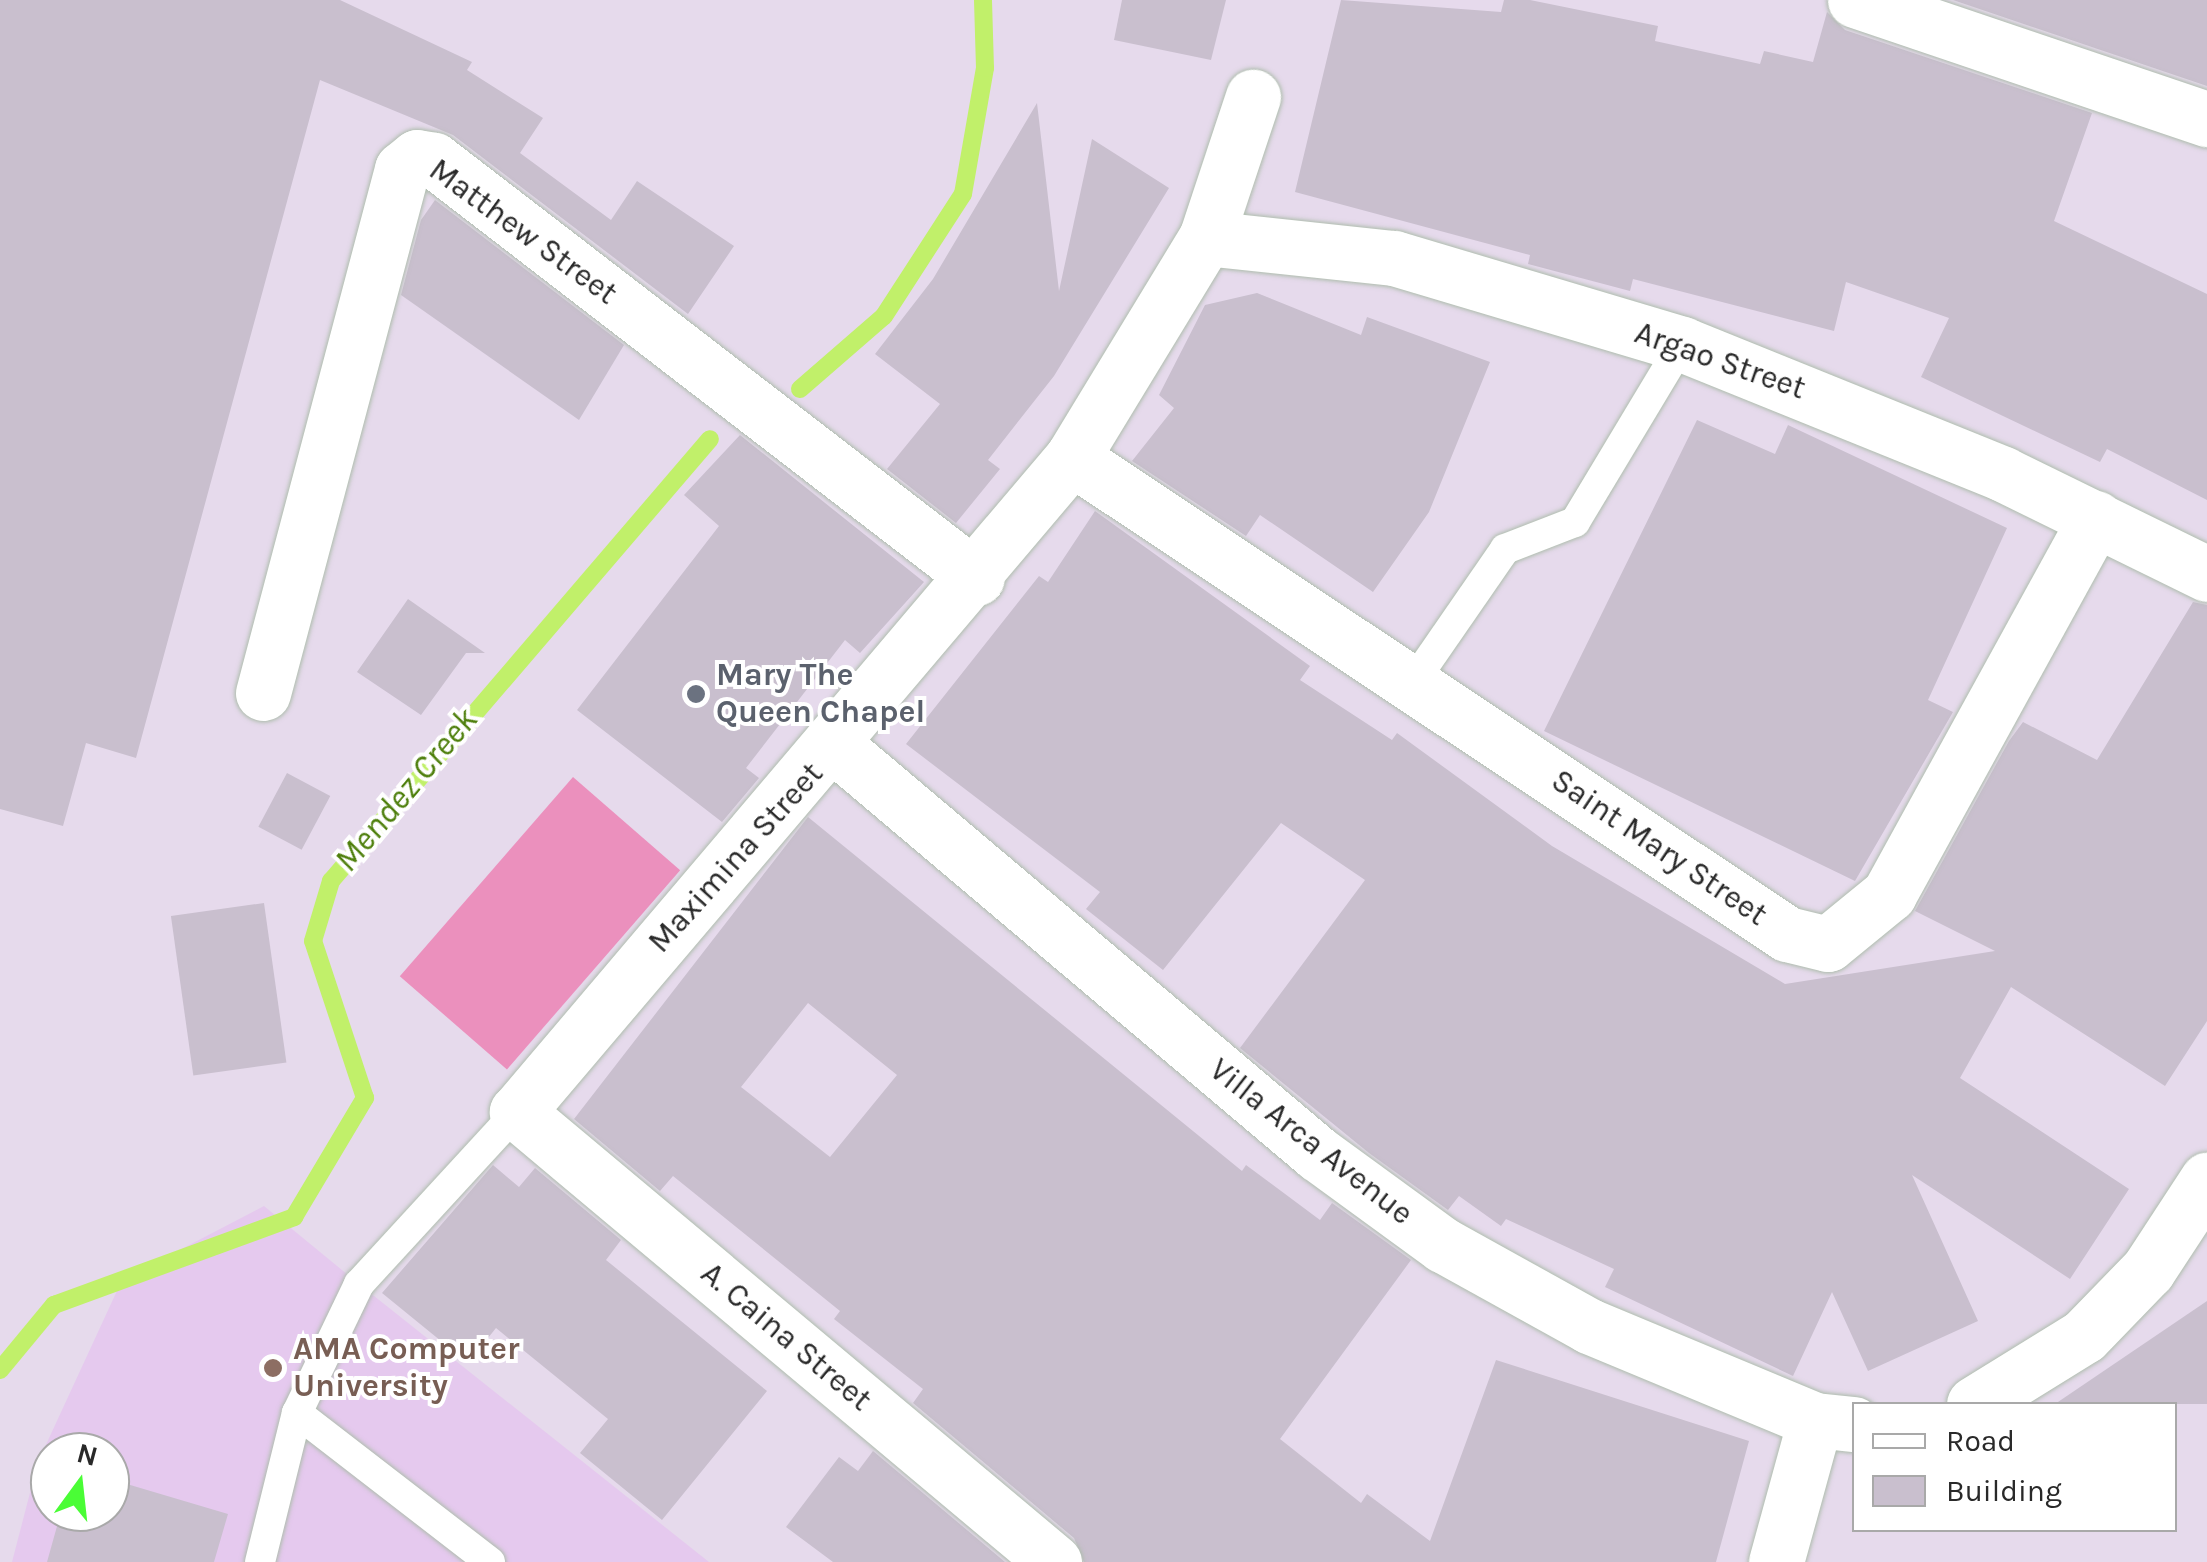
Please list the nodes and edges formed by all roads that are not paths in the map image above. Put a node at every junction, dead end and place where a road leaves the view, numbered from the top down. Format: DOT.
graph roads {
  1 [pos="1854,0"];
  2 [pos="1252,97"];
  3 [pos="2207,119"];
  4 [pos="1206,238"];
  5 [pos="1682,344"];
  6 [pos="1072,458"];
  7 [pos="2096,518"];
  8 [pos="2207,574"];
  9 [pos="978,578"];
  10 [pos="1412,684"];
  11 [pos="263,693"];
  12 [pos="835,746"];
  13 [pos="517,1112"];
  14 [pos="2207,1180"];
  15 [pos="1977,1402"];
  16 [pos="297,1413"];
  17 [pos="1835,1422"];
  18 [pos="260,1562"];
  19 [pos="490,1562"];
  20 [pos="1054,1562"];
  21 [pos="1776,1562"];
  1 -- 3 [label="street"];
  2 -- 4 [label="street, Maximina Street"];
  4 -- 5 [label="street, Argao Street"];
  4 -- 6 [label="street, Maximina Street"];
  5 -- 7 [label="street, Argao Street"];
  5 -- 10 [label="lane"];
  6 -- 9 [label="street, Maximina Street"];
  6 -- 10 [label="street, Saint Mary Street"];
  7 -- 8 [label="street, Argao Street"];
  7 -- 10 [label="street, Saint Mary Street"];
  9 -- 11 [label="street, Matthew Street"];
  9 -- 12 [label="street, Maximina Street"];
  12 -- 13 [label="street, Maximina Street"];
  12 -- 17 [label="street, Villa Arca Avenue"];
  13 -- 16 [label="lane, Maximina Street"];
  13 -- 20 [label="street, A. Caina Street"];
  14 -- 15 [label="street"];
  16 -- 18 [label="lane, Maximina Street"];
  16 -- 19 [label="lane"];
  17 -- 21 [label="street"];
}
